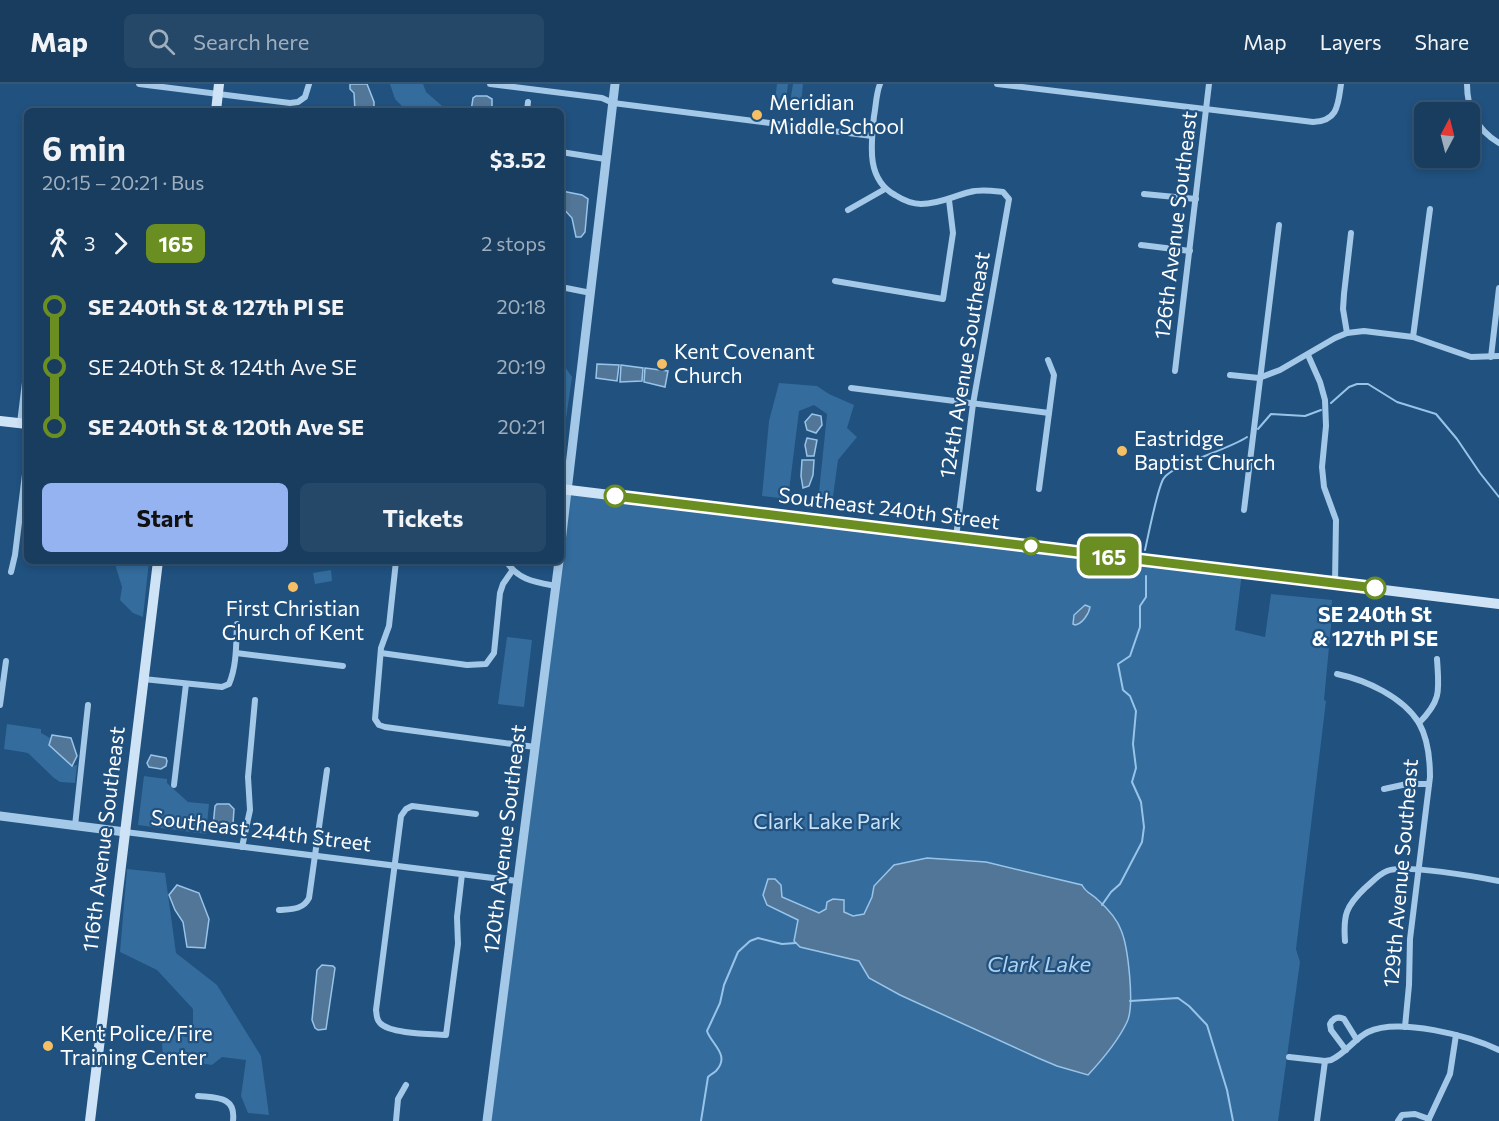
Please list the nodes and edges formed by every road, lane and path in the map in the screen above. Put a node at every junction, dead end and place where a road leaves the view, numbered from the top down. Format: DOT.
graph roads {
  1 [pos="139,84"];
  2 [pos="309,84"];
  3 [pos="490,84"];
  4 [pos="615,84"];
  5 [pos="880,84"];
  6 [pos="997,84"];
  7 [pos="1209,84"];
  8 [pos="1341,84"];
  9 [pos="1467,84"];
  10 [pos="1013,85"];
  11 [pos="219,89"];
  12 [pos="528,102"];
  13 [pos="1470,102"];
  14 [pos="613,103"];
  15 [pos="216,108"];
  16 [pos="527,108"];
  17 [pos="1207,108"];
  18 [pos="1480,130"];
  19 [pos="872,136"];
  20 [pos="1499,143"];
  21 [pos="564,152"];
  22 [pos="605,159"];
  23 [pos="885,189"];
  24 [pos="1144,194"];
  25 [pos="1196,199"];
  26 [pos="949,200"];
  27 [pos="1430,209"];
  28 [pos="848,210"];
  29 [pos="1279,225"];
  30 [pos="1352,233"];
  31 [pos="1141,244"];
  32 [pos="1190,251"];
  33 [pos="835,281"];
  34 [pos="564,288"];
  35 [pos="1499,288"];
  36 [pos="591,293"];
  37 [pos="1347,333"];
  38 [pos="1413,337"];
  39 [pos="1308,355"];
  40 [pos="1499,356"];
  41 [pos="1491,357"];
  42 [pos="1048,360"];
  43 [pos="1175,371"];
  44 [pos="1230,375"];
  45 [pos="1259,378"];
  46 [pos="851,388"];
  47 [pos="973,404"];
  48 [pos="1049,413"];
  49 [pos="0,421"];
  50 [pos="23,424"];
  51 [pos="24,482"];
  52 [pos="1039,489"];
  53 [pos="564,490"];
  54 [pos="1244,510"];
  55 [pos="956,537"];
  56 [pos="158,564"];
  57 [pos="396,564"];
  58 [pos="508,564"];
  59 [pos="559,564"];
  60 [pos="512,571"];
  61 [pos="11,572"];
  62 [pos="1335,583"];
  63 [pos="556,586"];
  64 [pos="1499,604"];
  65 [pos="237,624"];
  66 [pos="236,652"];
  67 [pos="381,654"];
  68 [pos="1437,659"];
  69 [pos="6,661"];
  70 [pos="343,666"];
  71 [pos="1337,674"];
  72 [pos="142,679"];
  73 [pos="186,684"];
  74 [pos="255,700"];
  75 [pos="0,705"];
  76 [pos="88,705"];
  77 [pos="1419,723"];
  78 [pos="535,747"];
  79 [pos="327,770"];
  80 [pos="1429,784"];
  81 [pos="174,785"];
  82 [pos="1384,789"];
  83 [pos="476,814"];
  84 [pos="0,816"];
  85 [pos="75,826"];
  86 [pos="124,832"];
  87 [pos="242,847"];
  88 [pos="315,856"];
  89 [pos="394,866"];
  90 [pos="1418,870"];
  91 [pos="462,874"];
  92 [pos="1499,880"];
  93 [pos="517,881"];
  94 [pos="279,910"];
  95 [pos="1345,941"];
  96 [pos="1405,1027"];
  97 [pos="1456,1035"];
  98 [pos="1357,1041"];
  99 [pos="1346,1050"];
  100 [pos="1499,1050"];
  101 [pos="1289,1058"];
  102 [pos="1324,1061"];
  103 [pos="406,1085"];
  104 [pos="198,1096"];
  105 [pos="1428,1120"];
  106 [pos="90,1121"];
  107 [pos="233,1121"];
  108 [pos="396,1121"];
  109 [pos="486,1121"];
  110 [pos="1317,1121"];
  111 [pos="1398,1121"];
  1 -- 11 [label="street"];
  2 -- 11 [label="street"];
  3 -- 14 [label="street"];
  4 -- 14 [label="street"];
  5 -- 19 [label="street"];
  6 -- 10 [label="street"];
  7 -- 17 [label="street, 126th Avenue Southeast"];
  8 -- 17 [label="street"];
  9 -- 13 [label="street"];
  10 -- 17 [label="street"];
  11 -- 15 [label="main road"];
  12 -- 16 [label="street"];
  14 -- 19 [label="street"];
  14 -- 22 [label="street"];
  17 -- 25 [label="street, 126th Avenue Southeast"];
  18 -- 20 [label="street"];
  19 -- 23 [label="street"];
  21 -- 22 [label="street"];
  22 -- 36 [label="street"];
  23 -- 26 [label="street"];
  23 -- 28 [label="street"];
  24 -- 25 [label="street"];
  25 -- 32 [label="street, 126th Avenue Southeast"];
  26 -- 33 [label="street"];
  26 -- 47 [label="street, 124th Avenue Southeast"];
  27 -- 38 [label="street"];
  29 -- 45 [label="street"];
  30 -- 37 [label="street"];
  31 -- 32 [label="street"];
  32 -- 43 [label="street, 126th Avenue Southeast"];
  34 -- 36 [label="street"];
  35 -- 41 [label="street"];
  36 -- 53 [label="street"];
  37 -- 38 [label="street"];
  37 -- 39 [label="street"];
  38 -- 41 [label="street"];
  39 -- 45 [label="street"];
  39 -- 62 [label="street"];
  40 -- 41 [label="street"];
  42 -- 48 [label="street"];
  44 -- 45 [label="street"];
  45 -- 54 [label="street"];
  46 -- 47 [label="street"];
  47 -- 48 [label="street"];
  47 -- 55 [label="street, 124th Avenue Southeast"];
  48 -- 52 [label="street"];
  49 -- 50 [label="main road"];
  51 -- 61 [label="street"];
  53 -- 55 [label="main road, Southeast 240th Street"];
  55 -- 62 [label="main road, Southeast 240th Street"];
  56 -- 72 [label="main road, 116th Avenue Southeast"];
  57 -- 67 [label="street"];
  58 -- 60 [label="street"];
  59 -- 63 [label="street, 120th Avenue Southeast"];
  60 -- 63 [label="street"];
  60 -- 67 [label="street"];
  62 -- 64 [label="main road, Southeast 240th Street"];
  63 -- 78 [label="street, 120th Avenue Southeast"];
  65 -- 66 [label="street"];
  66 -- 70 [label="street"];
  66 -- 73 [label="street"];
  67 -- 78 [label="street"];
  68 -- 77 [label="street"];
  69 -- 75 [label="street"];
  71 -- 77 [label="street"];
  72 -- 73 [label="street"];
  72 -- 86 [label="main road, 116th Avenue Southeast"];
  73 -- 81 [label="street"];
  74 -- 87 [label="street"];
  76 -- 85 [label="street"];
  77 -- 80 [label="street, 129th Avenue Southeast"];
  78 -- 93 [label="street, 120th Avenue Southeast"];
  79 -- 88 [label="street"];
  80 -- 82 [label="street"];
  80 -- 90 [label="street, 129th Avenue Southeast"];
  83 -- 89 [label="street"];
  84 -- 85 [label="street, Southeast 244th Street"];
  85 -- 86 [label="street, Southeast 244th Street"];
  86 -- 87 [label="street, Southeast 244th Street"];
  86 -- 106 [label="main road, 116th Avenue Southeast"];
  87 -- 88 [label="street, Southeast 244th Street"];
  88 -- 89 [label="street, Southeast 244th Street"];
  88 -- 94 [label="street"];
  89 -- 91 [label="street, Southeast 244th Street"];
  89 -- 91 [label="street"];
  90 -- 92 [label="street"];
  90 -- 95 [label="street"];
  90 -- 96 [label="street, 129th Avenue Southeast"];
  91 -- 93 [label="street, Southeast 244th Street"];
  93 -- 109 [label="street, 120th Avenue Southeast"];
  96 -- 97 [label="street"];
  96 -- 98 [label="street"];
  97 -- 100 [label="street"];
  97 -- 105 [label="street"];
  98 -- 99 [label="street"];
  98 -- 99 [label="street"];
  99 -- 102 [label="street"];
  101 -- 102 [label="street"];
  102 -- 110 [label="street"];
  103 -- 108 [label="street"];
  104 -- 107 [label="street"];
  105 -- 111 [label="street"];
}
